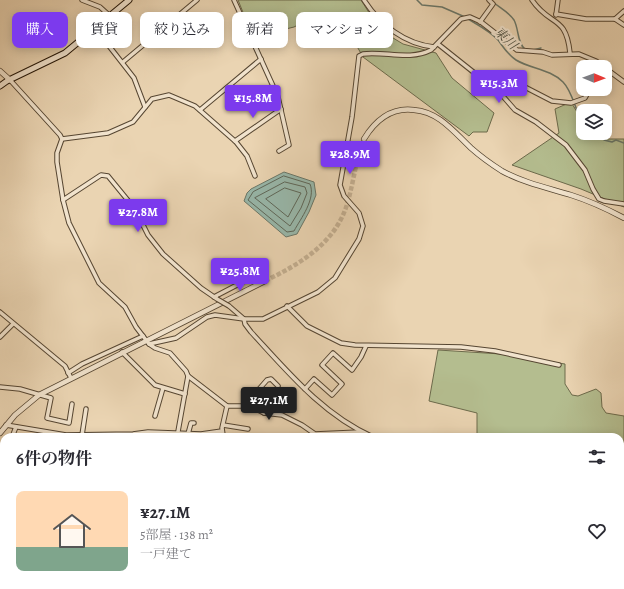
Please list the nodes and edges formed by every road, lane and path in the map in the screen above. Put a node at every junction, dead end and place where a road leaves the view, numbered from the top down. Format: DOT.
graph roads {
  1 [pos="82,0"];
  2 [pos="129,0"];
  3 [pos="197,0"];
  4 [pos="234,0"];
  5 [pos="364,0"];
  6 [pos="489,0"];
  7 [pos="532,0"];
  8 [pos="558,0"];
  9 [pos="624,11"];
  10 [pos="106,12"];
  11 [pos="115,12"];
  12 [pos="556,14"];
  13 [pos="615,19"];
  14 [pos="555,20"];
  15 [pos="480,22"];
  16 [pos="624,25"];
  17 [pos="76,44"];
  18 [pos="438,44"];
  19 [pos="434,47"];
  20 [pos="111,48"];
  21 [pos="570,53"];
  22 [pos="261,59"];
  23 [pos="594,60"];
  24 [pos="123,62"];
  25 [pos="0,71"];
  26 [pos="612,73"];
  27 [pos="10,80"];
  28 [pos="624,82"];
  29 [pos="0,86"];
  30 [pos="495,90"];
  31 [pos="586,96"];
  32 [pos="145,107"];
  33 [pos="281,109"];
  34 [pos="200,110"];
  35 [pos="62,139"];
  36 [pos="364,139"];
  37 [pos="235,141"];
  38 [pos="279,152"];
  39 [pos="255,176"];
  40 [pos="63,200"];
  41 [pos="624,204"];
  42 [pos="624,218"];
  43 [pos="260,273"];
  44 [pos="265,281"];
  45 [pos="215,298"];
  46 [pos="287,306"];
  47 [pos="0,312"];
  48 [pos="244,319"];
  49 [pos="13,324"];
  50 [pos="0,337"];
  51 [pos="146,340"];
  52 [pos="366,346"];
  53 [pos="122,352"];
  54 [pos="559,365"];
  55 [pos="68,373"];
  56 [pos="188,376"];
  57 [pos="71,378"];
  58 [pos="278,386"];
  59 [pos="0,387"];
  60 [pos="163,388"];
  61 [pos="305,389"];
  62 [pos="185,394"];
  63 [pos="39,395"];
  64 [pos="72,404"];
  65 [pos="227,406"];
  66 [pos="86,409"];
  67 [pos="264,413"];
  68 [pos="155,416"];
  69 [pos="194,423"];
  70 [pos="6,425"];
  71 [pos="222,425"];
  72 [pos="16,427"];
  73 [pos="248,430"];
  74 [pos="222,431"];
  75 [pos="360,432"];
  76 [pos="0,433"];
  77 [pos="14,433"];
  78 [pos="47,433"];
  79 [pos="82,433"];
  80 [pos="147,433"];
  81 [pos="164,433"];
  82 [pos="178,433"];
  83 [pos="188,433"];
  84 [pos="199,433"];
  85 [pos="313,433"];
  86 [pos="337,433"];
  1 -- 10 [label="street"];
  2 -- 11 [label="main road"];
  3 -- 24 [label="street"];
  4 -- 22 [label="street"];
  5 -- 19 [label="street"];
  6 -- 15 [label="street"];
  7 -- 14 [label="street"];
  8 -- 12 [label="street"];
  9 -- 13 [label="street"];
  12 -- 13 [label="street"];
  12 -- 14 [label="street"];
  13 -- 16 [label="street"];
  14 -- 21 [label="street"];
  15 -- 18 [label="street"];
  15 -- 21 [label="street"];
  17 -- 27 [label="main road"];
  18 -- 19 [label="street"];
  18 -- 30 [label="street"];
  19 -- 46 [label="street"];
  20 -- 24 [label="street"];
  21 -- 23 [label="street"];
  22 -- 33 [label="street"];
  22 -- 34 [label="street"];
  24 -- 32 [label="street"];
  25 -- 27 [label="street"];
  26 -- 28 [label="street"];
  27 -- 29 [label="main road"];
  27 -- 35 [label="street"];
  30 -- 31 [label="street"];
  30 -- 41 [label="street"];
  32 -- 34 [label="street"];
  32 -- 35 [label="street"];
  33 -- 37 [label="street"];
  33 -- 38 [label="street"];
  34 -- 37 [label="street"];
  35 -- 40 [label="street"];
  36 -- 42 [label="street"];
  37 -- 39 [label="street"];
  40 -- 45 [label="street"];
  40 -- 51 [label="street"];
  43 -- 45 [label="street"];
  44 -- 51 [label="street"];
  45 -- 48 [label="street, bridge"];
  46 -- 48 [label="street"];
  46 -- 52 [label="street"];
  47 -- 49 [label="street"];
  48 -- 51 [label="street"];
  48 -- 61 [label="street"];
  49 -- 50 [label="street"];
  49 -- 55 [label="street"];
  51 -- 53 [label="street"];
  51 -- 55 [label="street"];
  51 -- 56 [label="street"];
  52 -- 54 [label="street"];
  52 -- 61 [label="street"];
  53 -- 57 [label="street"];
  53 -- 60 [label="street"];
  55 -- 57 [label="street"];
  56 -- 62 [label="street"];
  56 -- 65 [label="street"];
  57 -- 63 [label="street"];
  58 -- 67 [label="street"];
  59 -- 63 [label="street"];
  60 -- 62 [label="street"];
  60 -- 68 [label="street"];
  61 -- 75 [label="street"];
  62 -- 82 [label="street"];
  63 -- 64 [label="street"];
  63 -- 70 [label="street"];
  65 -- 67 [label="street"];
  65 -- 71 [label="street"];
  66 -- 79 [label="street"];
  67 -- 85 [label="street"];
  69 -- 83 [label="street"];
  70 -- 72 [label="street"];
  70 -- 76 [label="street"];
  71 -- 73 [label="street"];
  71 -- 74 [label="street"];
  72 -- 77 [label="street"];
  72 -- 78 [label="street"];
  74 -- 84 [label="street"];
  75 -- 86 [label="street"];
  80 -- 81 [label="street"];
}
